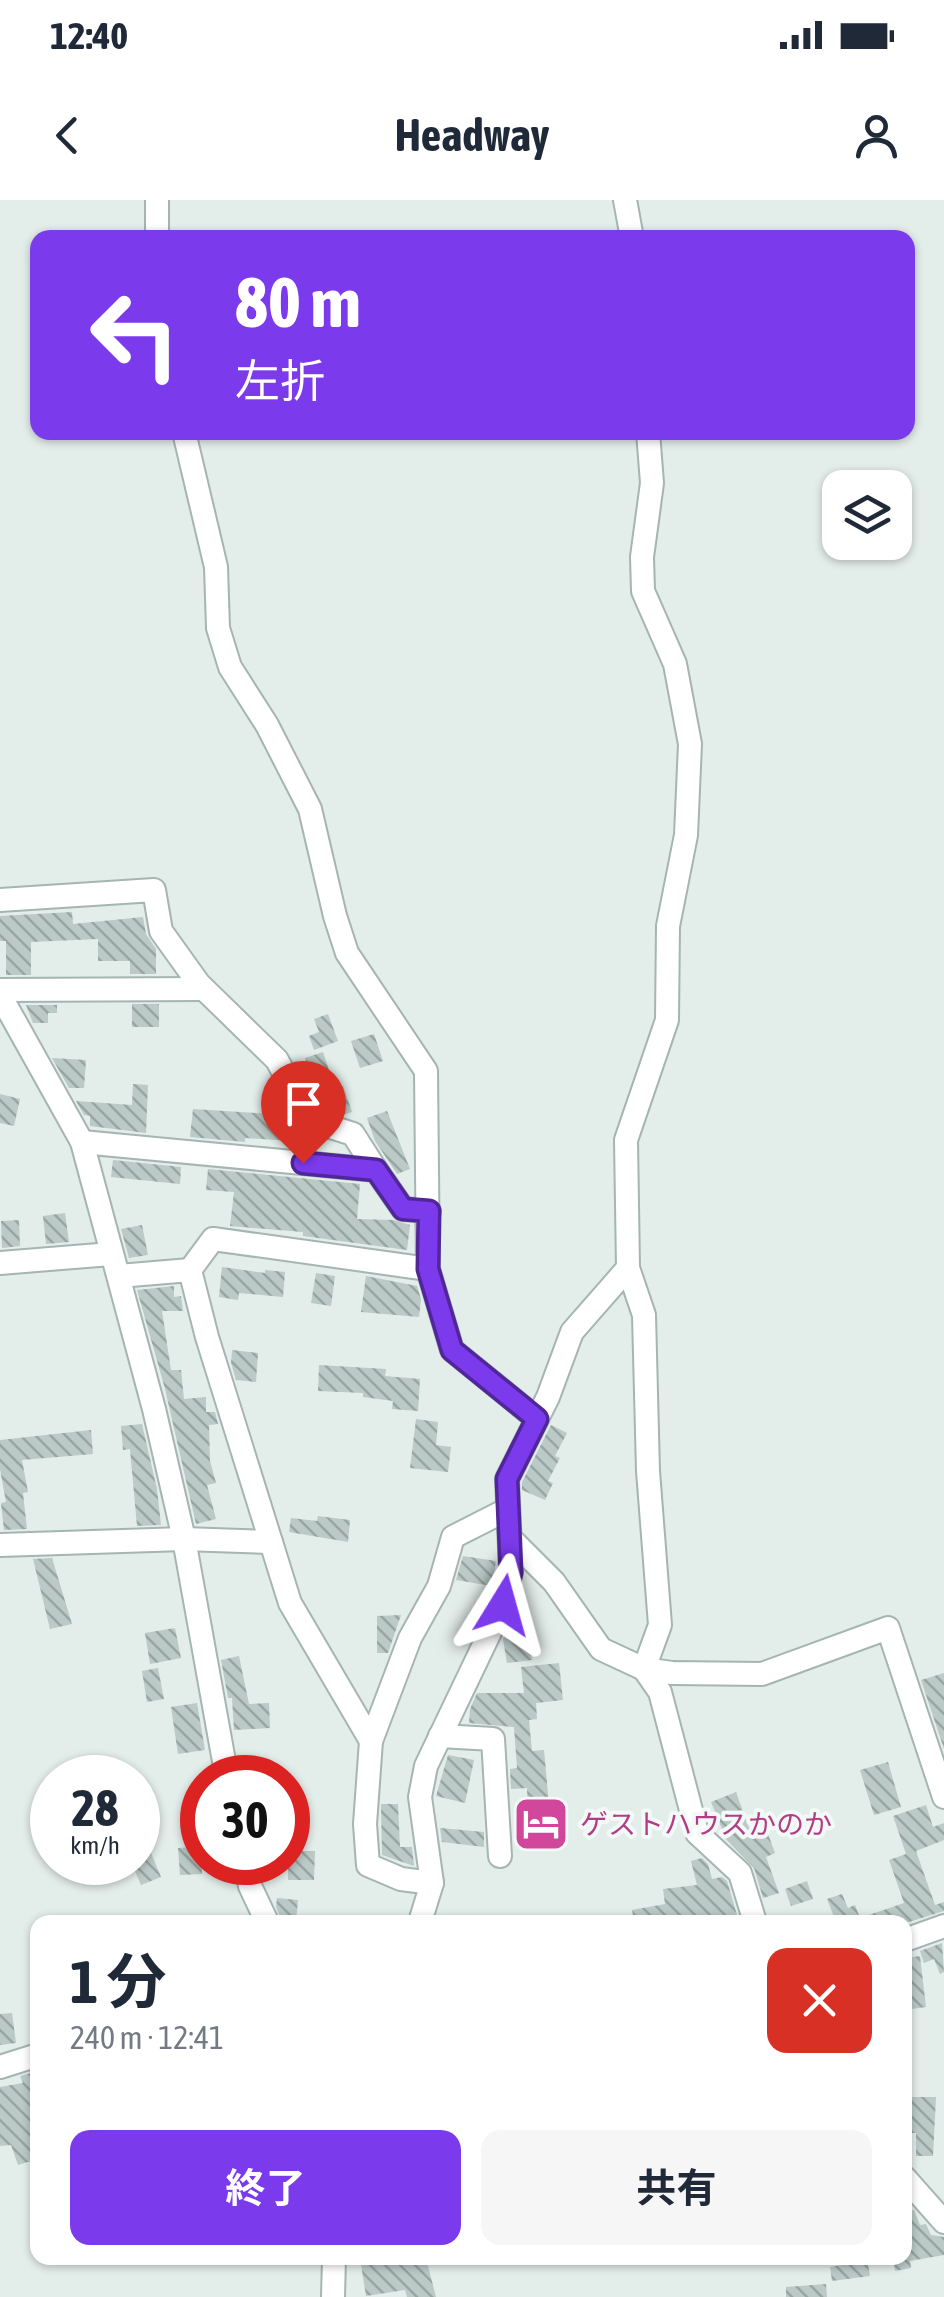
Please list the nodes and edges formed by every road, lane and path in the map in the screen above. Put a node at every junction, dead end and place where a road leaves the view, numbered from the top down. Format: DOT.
graph roads {
  1 [pos="157,200"];
  2 [pos="625,200"];
  3 [pos="157,230"];
  4 [pos="631,230"];
  5 [pos="186,440"];
  6 [pos="649,440"];
  7 [pos="0,900"];
  8 [pos="203,989"];
  9 [pos="0,992"];
  10 [pos="82,1142"];
  11 [pos="376,1170"];
  12 [pos="429,1211"];
  13 [pos="0,1263"];
  14 [pos="115,1265"];
  15 [pos="628,1268"];
  16 [pos="428,1269"];
  17 [pos="190,1270"];
  18 [pos="537,1419"];
  19 [pos="508,1509"];
  20 [pos="510,1538"];
  21 [pos="184,1540"];
  22 [pos="271,1542"];
  23 [pos="0,1546"];
  24 [pos="644,1670"];
  25 [pos="440,1736"];
  26 [pos="372,1741"];
  27 [pos="223,1755"];
  28 [pos="944,1797"];
  29 [pos="500,1856"];
  30 [pos="432,1883"];
  31 [pos="250,1885"];
  32 [pos="264,1915"];
  33 [pos="422,1915"];
  34 [pos="753,1915"];
  35 [pos="944,1926"];
  36 [pos="912,1937"];
  37 [pos="30,2058"];
  38 [pos="0,2067"];
  39 [pos="912,2186"];
  40 [pos="944,2222"];
  41 [pos="334,2265"];
  42 [pos="333,2297"];
  1 -- 3 [label="street"];
  2 -- 4 [label="street"];
  5 -- 12 [label="street"];
  6 -- 15 [label="street"];
  7 -- 8 [label="street"];
  8 -- 9 [label="street"];
  8 -- 11 [label="street"];
  9 -- 10 [label="street"];
  10 -- 11 [label="street"];
  10 -- 14 [label="street"];
  11 -- 12 [label="street"];
  12 -- 16 [label="street"];
  13 -- 14 [label="street"];
  14 -- 17 [label="street"];
  14 -- 21 [label="street"];
  15 -- 18 [label="street"];
  15 -- 24 [label="street"];
  16 -- 17 [label="street"];
  16 -- 18 [label="street"];
  17 -- 22 [label="street"];
  18 -- 19 [label="street"];
  19 -- 20 [label="street"];
  19 -- 26 [label="street"];
  20 -- 24 [label="street"];
  20 -- 25 [label="street"];
  21 -- 22 [label="street"];
  21 -- 23 [label="street"];
  21 -- 27 [label="street"];
  22 -- 26 [label="street"];
  24 -- 28 [label="street"];
  24 -- 34 [label="street"];
  25 -- 29 [label="street"];
  25 -- 30 [label="street"];
  26 -- 30 [label="street"];
  30 -- 33 [label="street"];
  31 -- 32 [label="street"];
  35 -- 36 [label="street"];
  37 -- 38 [label="street"];
  39 -- 40 [label="street"];
  41 -- 42 [label="street"];
}
